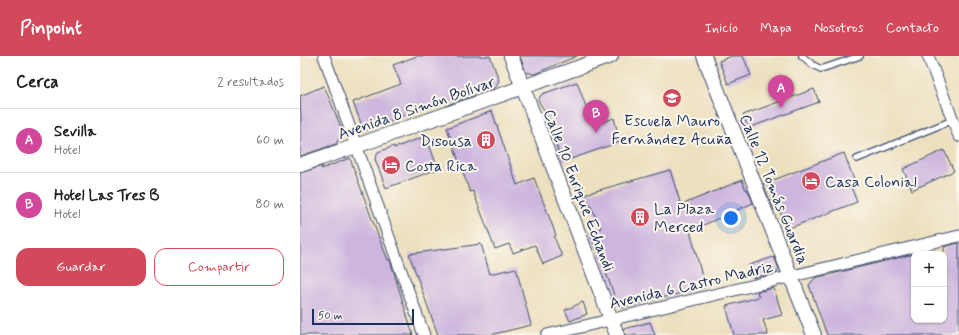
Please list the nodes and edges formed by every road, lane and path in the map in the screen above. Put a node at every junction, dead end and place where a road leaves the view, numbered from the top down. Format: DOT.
graph roads {
  1 [pos="324,56"];
  2 [pos="511,56"];
  3 [pos="611,56"];
  4 [pos="704,56"];
  5 [pos="802,56"];
  6 [pos="860,56"];
  7 [pos="928,56"];
  8 [pos="523,87"];
  9 [pos="953,120"];
  10 [pos="959,136"];
  11 [pos="356,146"];
  12 [pos="857,160"];
  13 [pos="300,165"];
  14 [pos="959,236"];
  15 [pos="792,277"];
  16 [pos="611,320"];
  17 [pos="424,335"];
  18 [pos="547,335"];
  19 [pos="617,335"];
  20 [pos="814,335"];
  1 -- 11 [label="street"];
  2 -- 8 [label="street, Calle 10 Enrique Echandi"];
  3 -- 8 [label="street, Avenida 8 Simón Bolívar"];
  4 -- 15 [label="street, Calle 12 Tomás Guardia"];
  5 -- 6 [label="lane"];
  7 -- 9 [label="street"];
  8 -- 11 [label="street, Avenida 8 Simón Bolívar"];
  8 -- 16 [label="street, Calle 10 Enrique Echandi"];
  9 -- 10 [label="street"];
  9 -- 12 [label="lane"];
  11 -- 13 [label="street, Avenida 8 Simón Bolívar"];
  11 -- 17 [label="street"];
  14 -- 15 [label="street, Avenida 6 Castro Madriz"];
  15 -- 16 [label="street, Avenida 6 Castro Madriz"];
  15 -- 20 [label="street, Calle 12 Tomás Guardia"];
  16 -- 18 [label="street, Avenida 6 Castro Madriz"];
  16 -- 19 [label="street, Calle 10 Enrique Echandi"];
}
